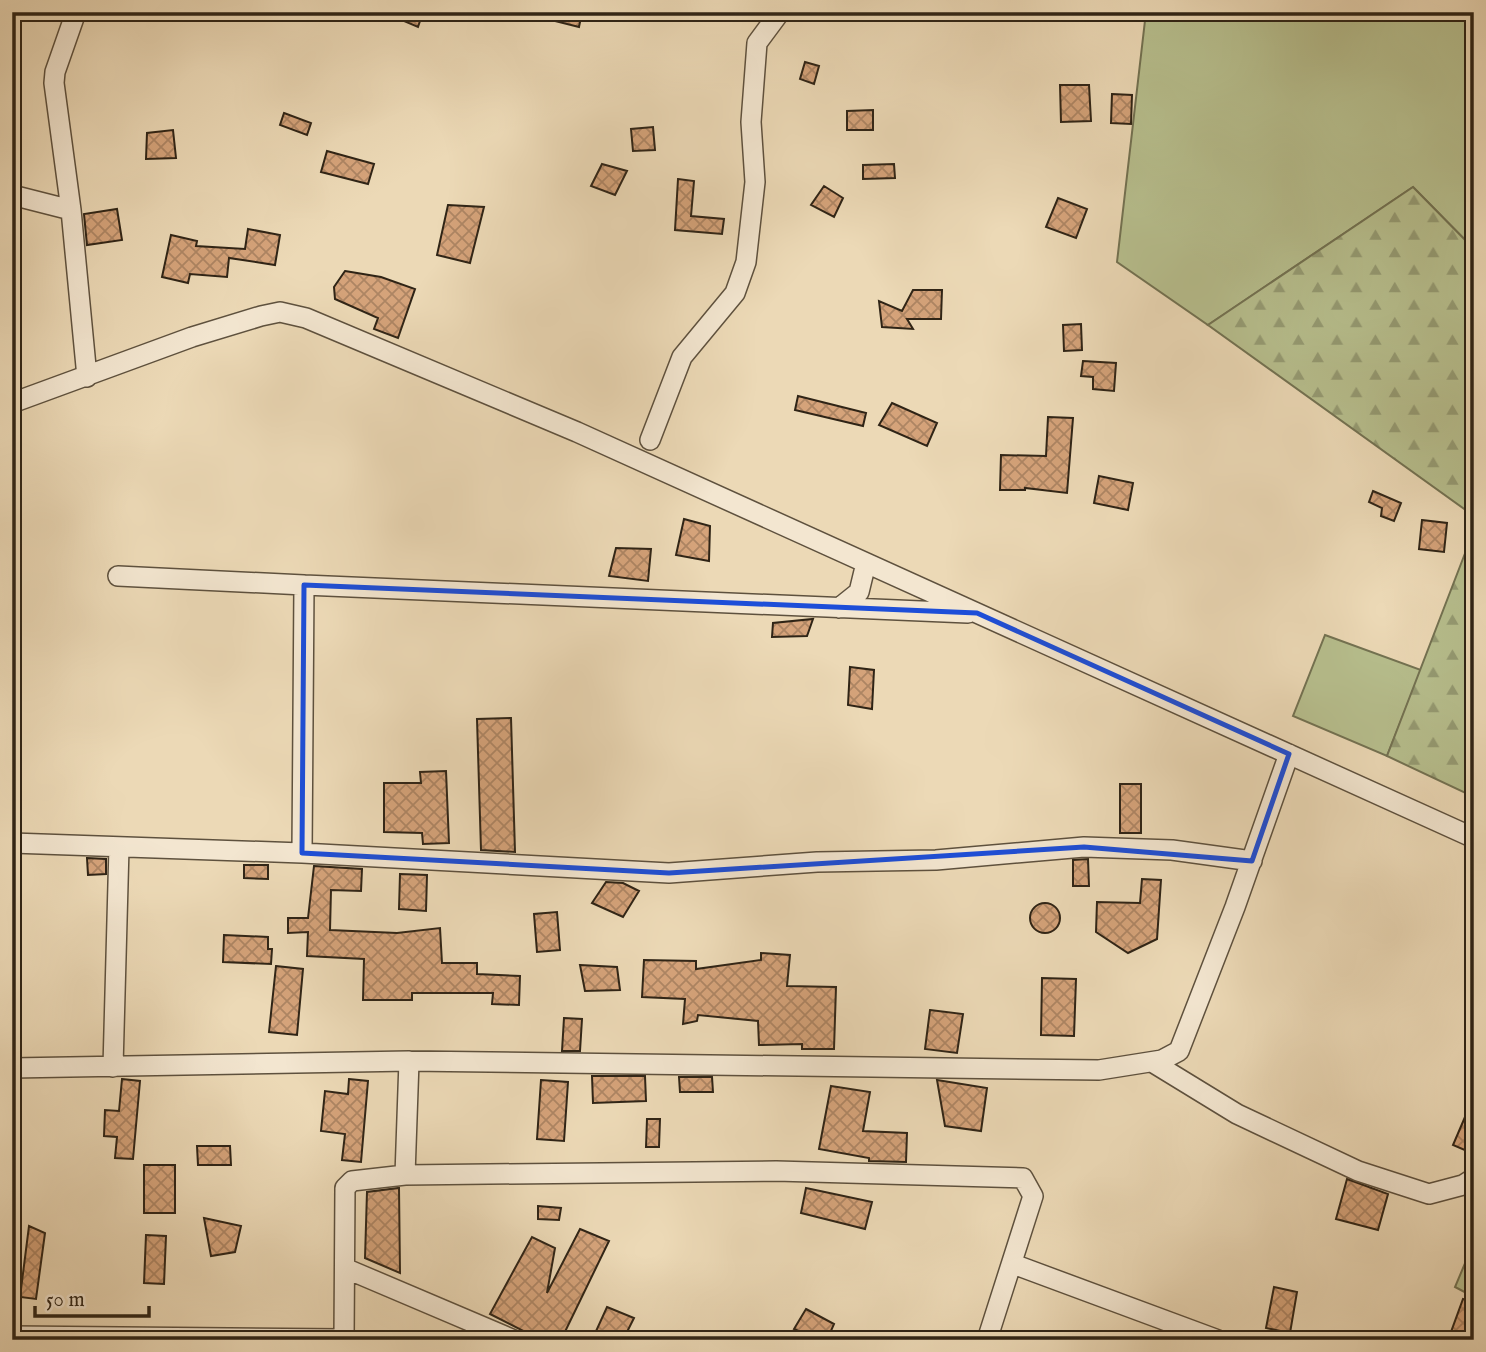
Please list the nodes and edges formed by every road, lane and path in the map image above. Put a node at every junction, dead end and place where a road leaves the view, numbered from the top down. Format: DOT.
graph roads {
  1 [pos="76,12"];
  2 [pos="780,12"];
  3 [pos="12,195"];
  4 [pos="71,210"];
  5 [pos="87,377"];
  6 [pos="12,403"];
  7 [pos="650,440"];
  8 [pos="630,457"];
  9 [pos="658,470"];
  10 [pos="866,563"];
  11 [pos="118,576"];
  12 [pos="304,585"];
  13 [pos="839,608"];
  14 [pos="977,613"];
  15 [pos="1289,754"];
  16 [pos="1474,838"];
  17 [pos="12,843"];
  18 [pos="119,847"];
  19 [pos="302,853"];
  20 [pos="1252,861"];
  21 [pos="410,1062"];
  22 [pos="1152,1062"];
  23 [pos="113,1067"];
  24 [pos="12,1068"];
  25 [pos="405,1175"];
  26 [pos="1474,1178"];
  27 [pos="1013,1264"];
  28 [pos="347,1269"];
  29 [pos="12,1336"];
  30 [pos="344,1339"];
  31 [pos="514,1340"];
  32 [pos="986,1340"];
  33 [pos="1218,1340"];
  1 -- 4 [label="street"];
  2 -- 7 [label="street"];
  3 -- 4 [label="street"];
  4 -- 5 [label="street"];
  5 -- 6 [label="street"];
  5 -- 8 [label="street"];
  7 -- 8 [label="street"];
  7 -- 9 [label="street"];
  8 -- 9 [label="street"];
  9 -- 10 [label="street"];
  10 -- 13 [label="street"];
  10 -- 14 [label="street"];
  11 -- 12 [label="street"];
  12 -- 13 [label="street"];
  12 -- 19 [label="street"];
  13 -- 14 [label="street"];
  14 -- 15 [label="street"];
  15 -- 16 [label="street"];
  15 -- 20 [label="street"];
  17 -- 18 [label="street"];
  18 -- 19 [label="street"];
  18 -- 23 [label="street"];
  19 -- 20 [label="street"];
  20 -- 22 [label="street"];
  21 -- 22 [label="street"];
  21 -- 23 [label="street"];
  21 -- 25 [label="street"];
  22 -- 26 [label="street"];
  23 -- 24 [label="street"];
  25 -- 27 [label="street"];
  25 -- 28 [label="street"];
  27 -- 32 [label="street"];
  27 -- 33 [label="street"];
  28 -- 30 [label="street"];
  28 -- 31 [label="street"];
  29 -- 30 [label="street"];
}
